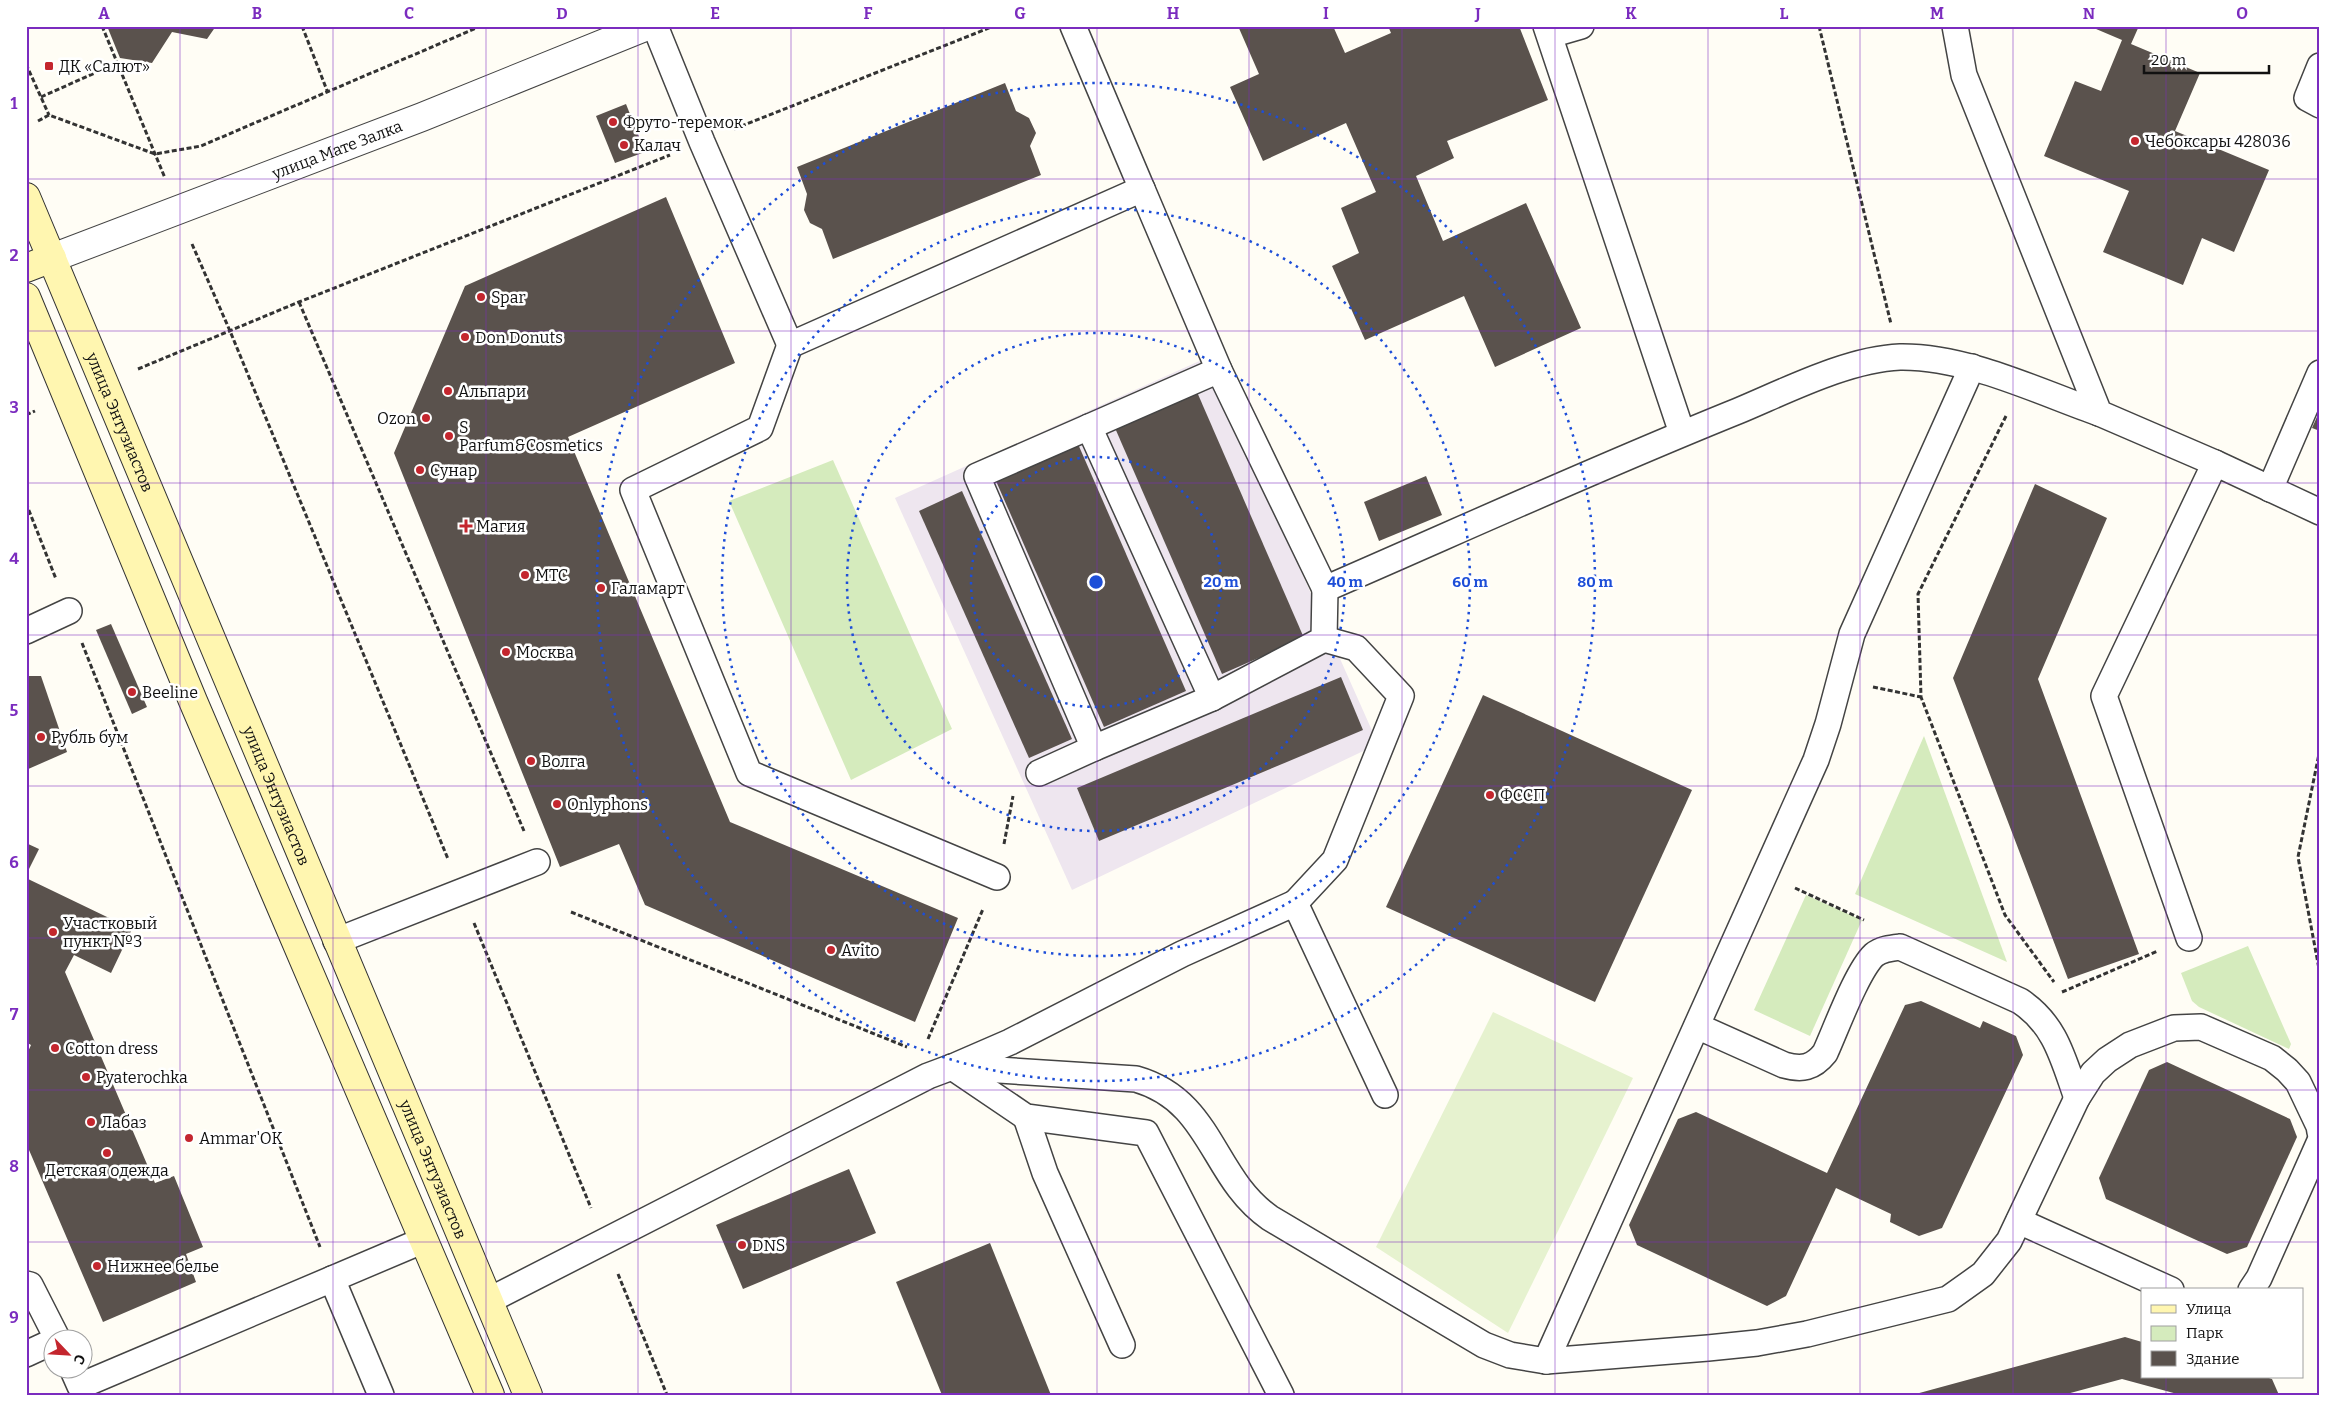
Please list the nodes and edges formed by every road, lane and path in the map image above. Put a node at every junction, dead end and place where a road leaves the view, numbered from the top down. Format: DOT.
graph roads {
  1 [pos="102,26"];
  2 [pos="302,26"];
  3 [pos="480,26"];
  4 [pos="647,26"];
  5 [pos="655,26"];
  6 [pos="994,26"];
  7 [pos="1072,26"];
  8 [pos="1581,26"];
  9 [pos="1819,26"];
  10 [pos="1955,26"];
  11 [pos="1548,31"];
  12 [pos="117,63"];
  13 [pos="26,64"];
  14 [pos="2320,66"];
  15 [pos="328,93"];
  16 [pos="41,97"];
  17 [pos="2320,105"];
  18 [pos="50,115"];
  19 [pos="38,121"];
  20 [pos="702,142"];
  21 [pos="155,154"];
  22 [pos="166,181"];
  23 [pos="1142,189"];
  24 [pos="26,197"];
  25 [pos="192,243"];
  26 [pos="52,258"];
  27 [pos="26,268"];
  28 [pos="26,297"];
  29 [pos="299,302"];
  30 [pos="230,331"];
  31 [pos="790,345"];
  32 [pos="1899,358"];
  33 [pos="1972,367"];
  34 [pos="1219,370"];
  35 [pos="133,371"];
  36 [pos="2320,373"];
  37 [pos="2021,385"];
  38 [pos="2099,413"];
  39 [pos="1089,427"];
  40 [pos="1682,433"];
  41 [pos="2215,463"];
  42 [pos="2270,489"];
  43 [pos="26,503"];
  44 [pos="2320,512"];
  45 [pos="1326,589"];
  46 [pos="69,611"];
  47 [pos="26,631"];
  48 [pos="1324,639"];
  49 [pos="1840,680"];
  50 [pos="1921,697"];
  51 [pos="1212,698"];
  52 [pos="1094,748"];
  53 [pos="2320,749"];
  54 [pos="1039,773"];
  55 [pos="1014,795"];
  56 [pos="537,862"];
  57 [pos="1765,874"];
  58 [pos="997,877"];
  59 [pos="461,892"];
  60 [pos="1295,903"];
  61 [pos="571,912"];
  62 [pos="2190,938"];
  63 [pos="336,941"];
  64 [pos="1888,948"];
  65 [pos="2320,974"];
  66 [pos="2062,992"];
  67 [pos="2020,1001"];
  68 [pos="1697,1026"];
  69 [pos="925,1065"];
  70 [pos="952,1067"];
  71 [pos="1385,1095"];
  72 [pos="2077,1098"];
  73 [pos="1026,1117"];
  74 [pos="2320,1132"];
  75 [pos="2320,1141"];
  76 [pos="2019,1220"];
  77 [pos="456,1226"];
  78 [pos="424,1240"];
  79 [pos="604,1240"];
  80 [pos="332,1279"];
  81 [pos="26,1284"];
  82 [pos="2167,1288"];
  83 [pos="2252,1288"];
  84 [pos="488,1301"];
  85 [pos="457,1316"];
  86 [pos="52,1328"];
  87 [pos="1122,1345"];
  88 [pos="42,1347"];
  89 [pos="26,1354"];
  90 [pos="1546,1361"];
  91 [pos="79,1386"];
  92 [pos="381,1395"];
  93 [pos="490,1395"];
  94 [pos="528,1395"];
  95 [pos="667,1395"];
  96 [pos="1282,1395"];
  1 -- 12 [label="path"];
  2 -- 15 [label="path"];
  3 -- 15 [label="path"];
  4 -- 26 [label="street, улица Мате Залка"];
  5 -- 20 [label="lane"];
  6 -- 20 [label="path"];
  7 -- 23 [label="lane"];
  8 -- 11 [label="lane"];
  9 -- 32 [label="path"];
  10 -- 38 [label="lane"];
  11 -- 40 [label="lane"];
  12 -- 16 [label="path"];
  12 -- 21 [label="path"];
  13 -- 16 [label="path"];
  14 -- 17 [label="lane"];
  15 -- 21 [label="path"];
  16 -- 18 [label="path"];
  18 -- 19 [label="path"];
  18 -- 21 [label="path"];
  20 -- 29 [label="path"];
  20 -- 31 [label="lane"];
  21 -- 22 [label="path"];
  23 -- 31 [label="lane"];
  23 -- 34 [label="lane"];
  24 -- 26 [label="main road, улица Энтузиастов"];
  25 -- 30 [label="path"];
  26 -- 27 [label="main road, улица Мате Залка"];
  26 -- 63 [label="main road, улица Энтузиастов"];
  28 -- 78 [label="main road"];
  29 -- 30 [label="path"];
  29 -- 56 [label="path"];
  30 -- 35 [label="path"];
  30 -- 59 [label="path"];
  31 -- 58 [label="lane"];
  32 -- 33 [label="lane"];
  32 -- 40 [label="lane"];
  33 -- 37 [label="lane"];
  33 -- 49 [label="lane"];
  34 -- 39 [label="lane"];
  34 -- 45 [label="lane"];
  36 -- 42 [label="lane"];
  37 -- 38 [label="lane"];
  37 -- 50 [label="path"];
  38 -- 41 [label="lane"];
  39 -- 51 [label="lane"];
  39 -- 52 [label="lane"];
  40 -- 45 [label="lane"];
  41 -- 42 [label="lane"];
  41 -- 62 [label="lane"];
  42 -- 44 [label="lane"];
  43 -- 46 [label="path"];
  45 -- 48 [label="lane"];
  46 -- 47 [label="lane"];
  46 -- 80 [label="path"];
  48 -- 51 [label="lane"];
  48 -- 60 [label="lane"];
  49 -- 50 [label="path"];
  49 -- 57 [label="lane"];
  50 -- 66 [label="path"];
  51 -- 52 [label="lane"];
  52 -- 54 [label="lane"];
  53 -- 65 [label="path"];
  55 -- 58 [label="path"];
  56 -- 59 [label="lane"];
  57 -- 64 [label="path"];
  57 -- 68 [label="lane"];
  58 -- 69 [label="path"];
  59 -- 63 [label="lane"];
  59 -- 79 [label="path"];
  60 -- 70 [label="lane"];
  60 -- 71 [label="lane"];
  61 -- 69 [label="path"];
  62 -- 66 [label="path"];
  63 -- 77 [label="main road, улица Энтузиастов"];
  64 -- 67 [label="lane"];
  64 -- 68 [label="lane"];
  66 -- 67 [label="path"];
  67 -- 72 [label="lane"];
  68 -- 90 [label="lane"];
  69 -- 70 [label="lane"];
  69 -- 79 [label="lane"];
  70 -- 73 [label="lane"];
  70 -- 90 [label="lane"];
  72 -- 74 [label="lane"];
  72 -- 76 [label="lane"];
  73 -- 87 [label="lane"];
  73 -- 96 [label="lane"];
  75 -- 83 [label="lane"];
  76 -- 82 [label="lane"];
  76 -- 90 [label="lane"];
  77 -- 78 [label="main road"];
  77 -- 84 [label="main road, улица Энтузиастов"];
  78 -- 80 [label="lane"];
  78 -- 85 [label="main road"];
  79 -- 84 [label="lane"];
  79 -- 95 [label="path"];
  80 -- 91 [label="lane"];
  80 -- 92 [label="lane"];
  81 -- 86 [label="lane"];
  84 -- 85 [label="main road"];
  84 -- 94 [label="main road, улица Энтузиастов"];
  85 -- 93 [label="main road"];
  88 -- 89 [label="lane"];
}
